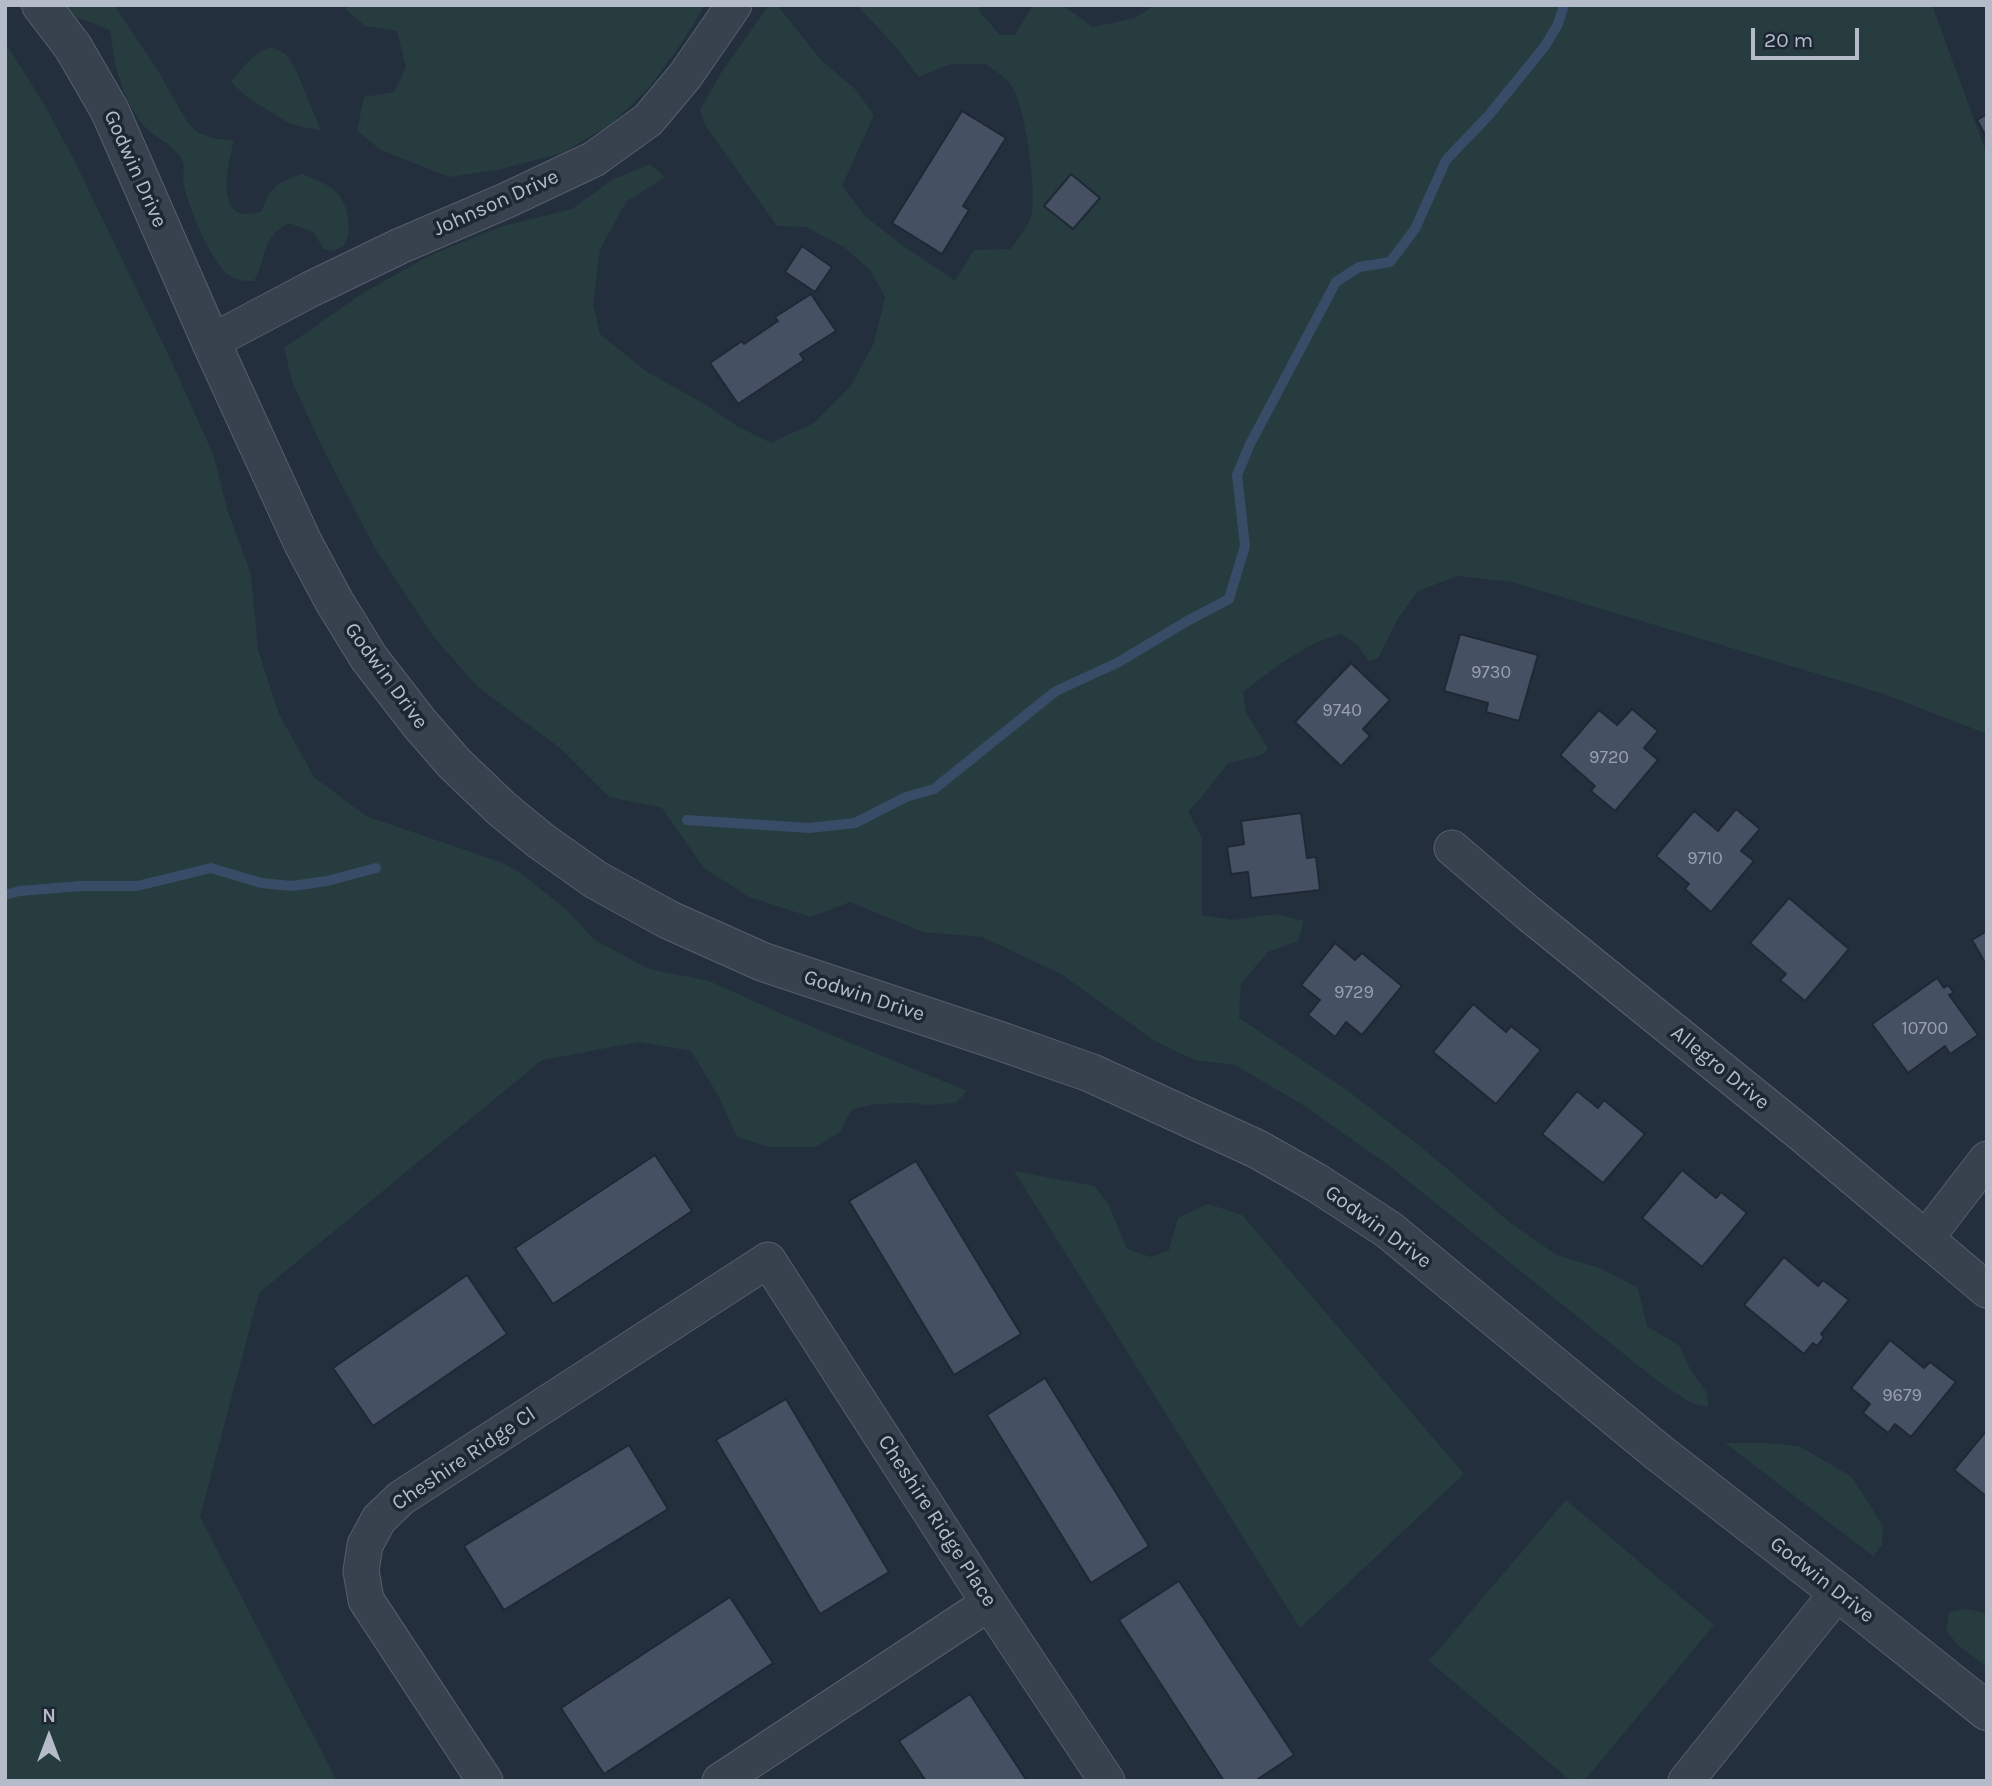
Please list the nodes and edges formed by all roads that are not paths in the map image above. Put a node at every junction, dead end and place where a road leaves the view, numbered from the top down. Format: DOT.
graph roads {
  1 [pos="41,5"];
  2 [pos="734,5"];
  3 [pos="211,342"];
  4 [pos="1452,848"];
  5 [pos="1987,1159"];
  6 [pos="1926,1238"];
  7 [pos="768,1260"];
  8 [pos="1987,1290"];
  9 [pos="1838,1592"];
  10 [pos="989,1603"];
  11 [pos="1987,1712"];
  12 [pos="485,1781"];
  13 [pos="720,1781"];
  14 [pos="1107,1781"];
  15 [pos="1686,1781"];
  1 -- 3 [label="street, Godwin Drive"];
  2 -- 3 [label="street, Johnson Drive"];
  3 -- 9 [label="street, Godwin Drive"];
  4 -- 6 [label="street, Allegro Drive"];
  5 -- 6 [label="street"];
  6 -- 8 [label="street, Allegro Drive"];
  7 -- 10 [label="street, Cheshire Ridge Place"];
  7 -- 12 [label="street, Cheshire Ridge Cl"];
  9 -- 11 [label="street, Godwin Drive"];
  9 -- 15 [label="street"];
  10 -- 13 [label="street"];
  10 -- 14 [label="street, Cheshire Ridge Place"];
}
